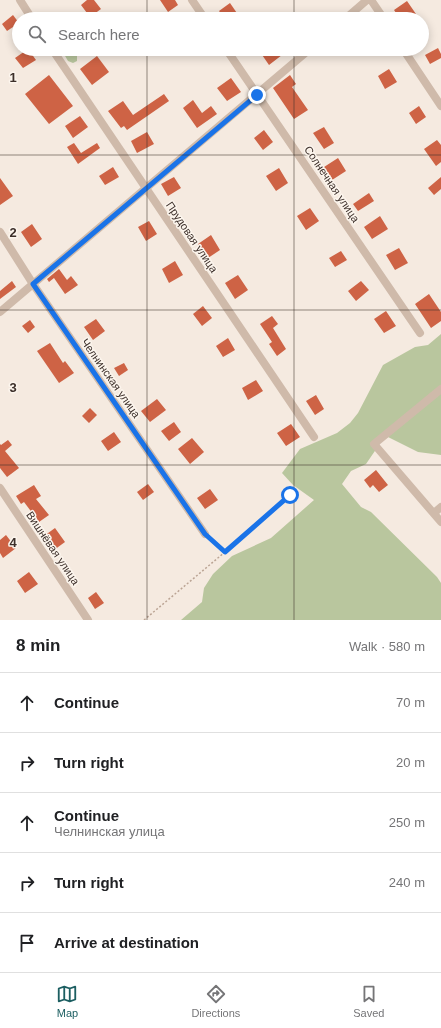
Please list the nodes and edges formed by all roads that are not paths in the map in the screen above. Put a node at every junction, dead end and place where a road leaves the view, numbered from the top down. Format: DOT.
graph roads {
  1 [pos="20,0"];
  2 [pos="192,0"];
  3 [pos="367,0"];
  4 [pos="371,0"];
  5 [pos="28,12"];
  6 [pos="200,12"];
  7 [pos="353,12"];
  8 [pos="379,12"];
  9 [pos="57,56"];
  10 [pos="231,56"];
  11 [pos="302,56"];
  12 [pos="408,56"];
  13 [pos="257,95"];
  14 [pos="441,106"];
  15 [pos="146,189"];
  16 [pos="0,232"];
  17 [pos="33,284"];
  18 [pos="0,312"];
  19 [pos="420,333"];
  20 [pos="441,389"];
  21 [pos="314,437"];
  22 [pos="0,488"];
  23 [pos="441,507"];
  24 [pos="434,513"];
  25 [pos="441,522"];
  26 [pos="205,534"];
  27 [pos="88,620"];
  1 -- 5 [label="street"];
  2 -- 6 [label="street"];
  3 -- 7 [label="street"];
  4 -- 8 [label="street"];
  9 -- 15 [label="street, Прудовая улица"];
  10 -- 13 [label="street, Солнечная улица"];
  11 -- 13 [label="street"];
  12 -- 14 [label="street"];
  13 -- 15 [label="street"];
  13 -- 19 [label="street, Солнечная улица"];
  15 -- 17 [label="street"];
  15 -- 21 [label="street, Прудовая улица"];
  16 -- 17 [label="street, Челнинская улица"];
  17 -- 18 [label="street"];
  17 -- 26 [label="street, Челнинская улица"];
  20 -- 24 [label="street"];
  22 -- 27 [label="street, Вишнёвая улица"];
  23 -- 24 [label="street"];
  24 -- 25 [label="street"];
}
